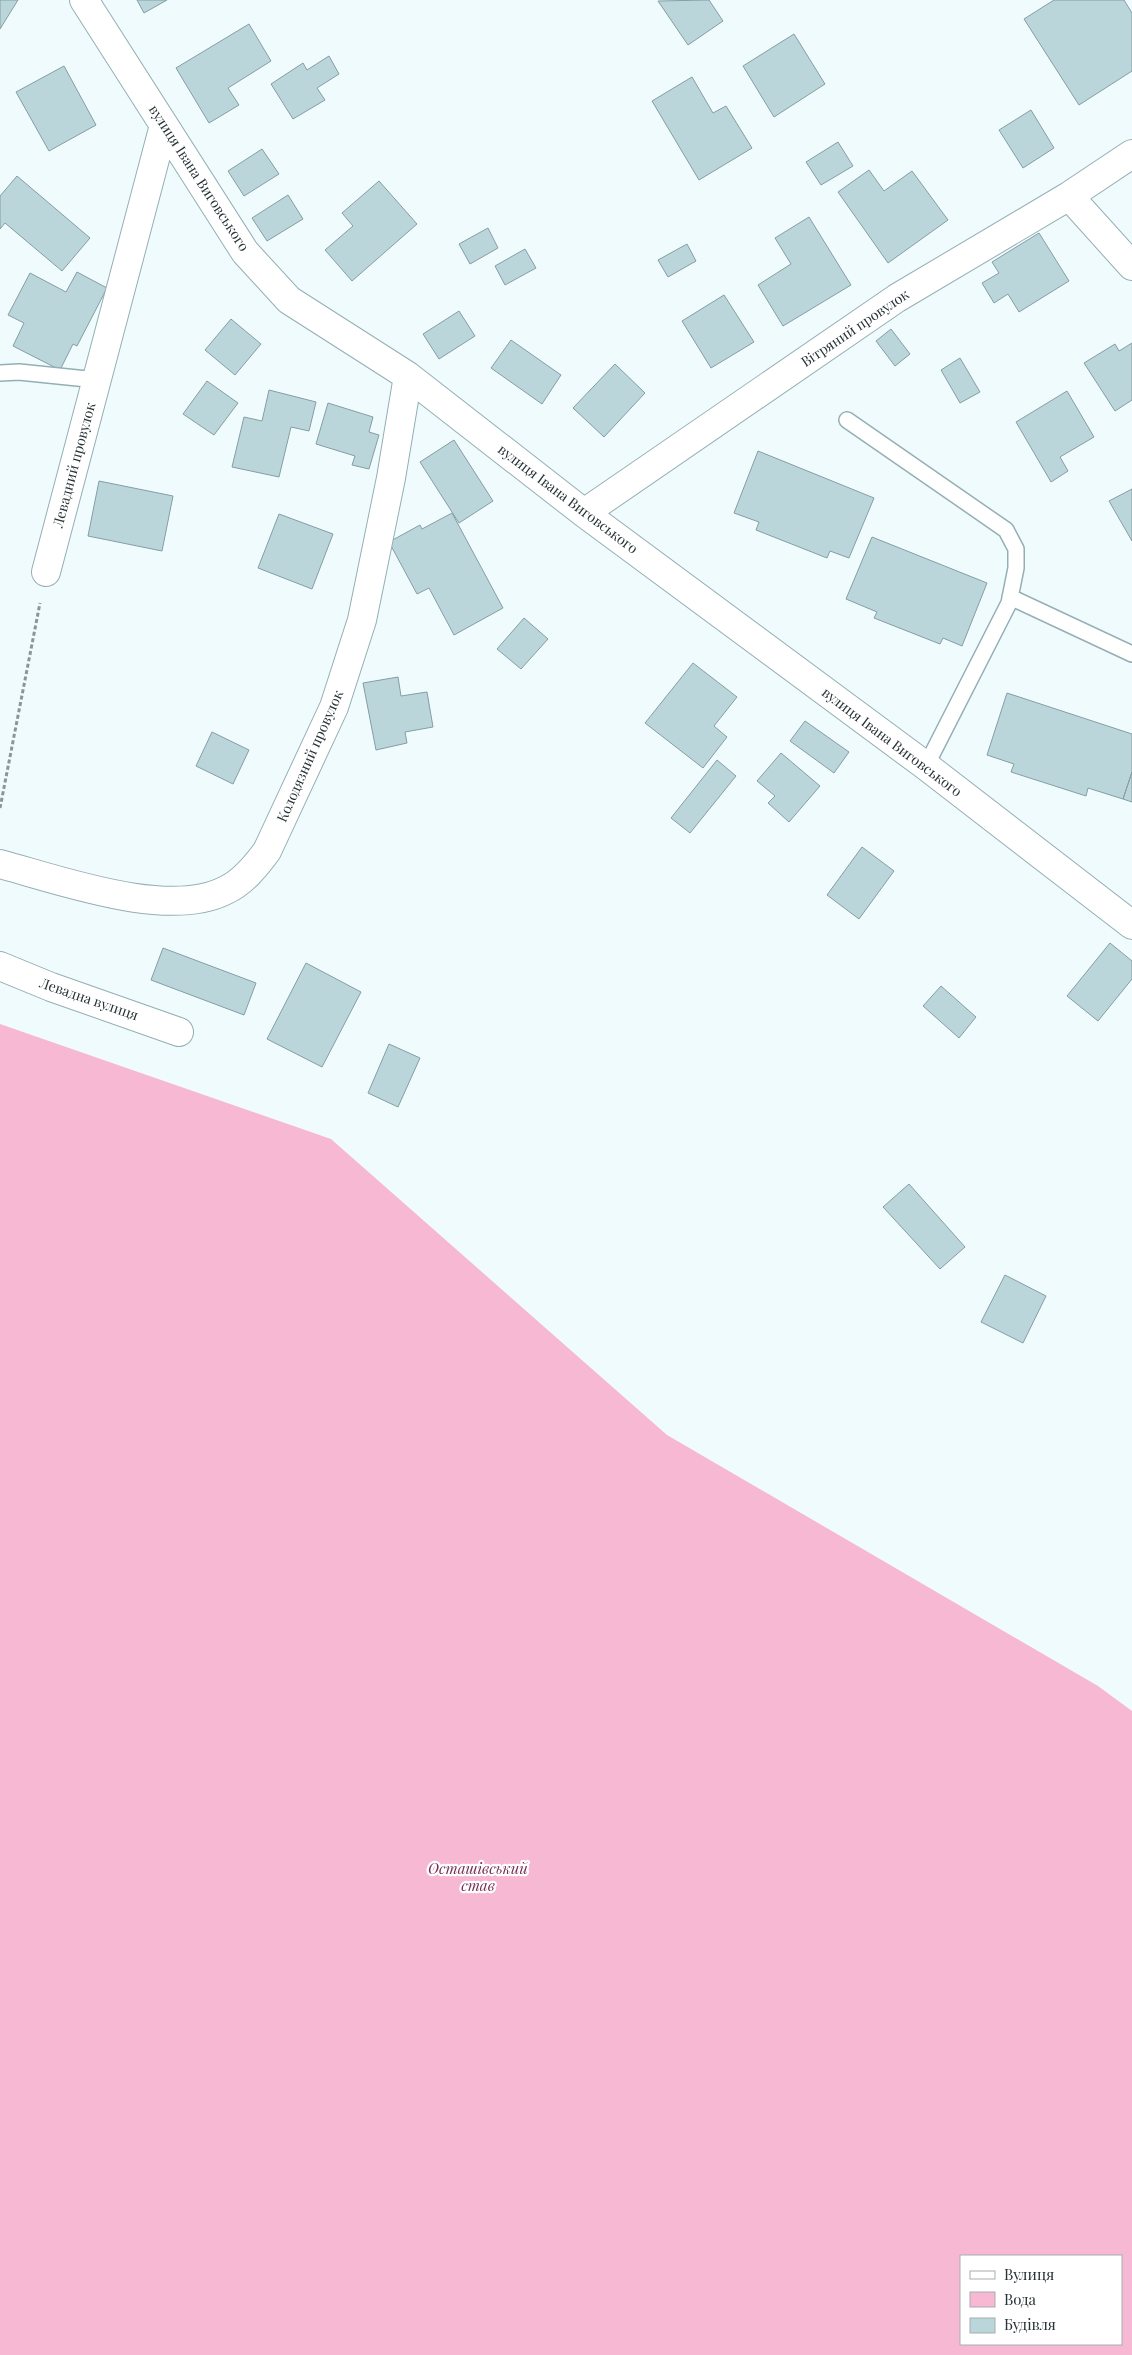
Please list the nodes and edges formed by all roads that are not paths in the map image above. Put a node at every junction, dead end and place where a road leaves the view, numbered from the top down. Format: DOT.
graph roads {
  1 [pos="84,0"];
  2 [pos="164,125"];
  3 [pos="1132,154"];
  4 [pos="1069,196"];
  5 [pos="1132,266"];
  6 [pos="0,373"];
  7 [pos="408,376"];
  8 [pos="97,380"];
  9 [pos="847,420"];
  10 [pos="584,513"];
  11 [pos="46,572"];
  12 [pos="1010,597"];
  13 [pos="1132,654"];
  14 [pos="926,766"];
  15 [pos="0,864"];
  16 [pos="1132,925"];
  17 [pos="0,966"];
  18 [pos="179,1032"];
  1 -- 2 [label="street, вулиця Івана Виговського"];
  2 -- 7 [label="street, вулиця Івана Виговського"];
  2 -- 8 [label="street, Левадний провулок"];
  3 -- 4 [label="street, Вітряний провулок"];
  4 -- 5 [label="street"];
  4 -- 10 [label="street, Вітряний провулок"];
  6 -- 8 [label="lane"];
  7 -- 10 [label="street, вулиця Івана Виговського"];
  7 -- 15 [label="street, Колодязний провулок"];
  8 -- 11 [label="street, Левадний провулок"];
  9 -- 12 [label="lane"];
  10 -- 14 [label="street, вулиця Івана Виговського"];
  12 -- 13 [label="lane"];
  12 -- 14 [label="lane"];
  14 -- 16 [label="street, вулиця Івана Виговського"];
  17 -- 18 [label="street, Левадна вулиця"];
}
